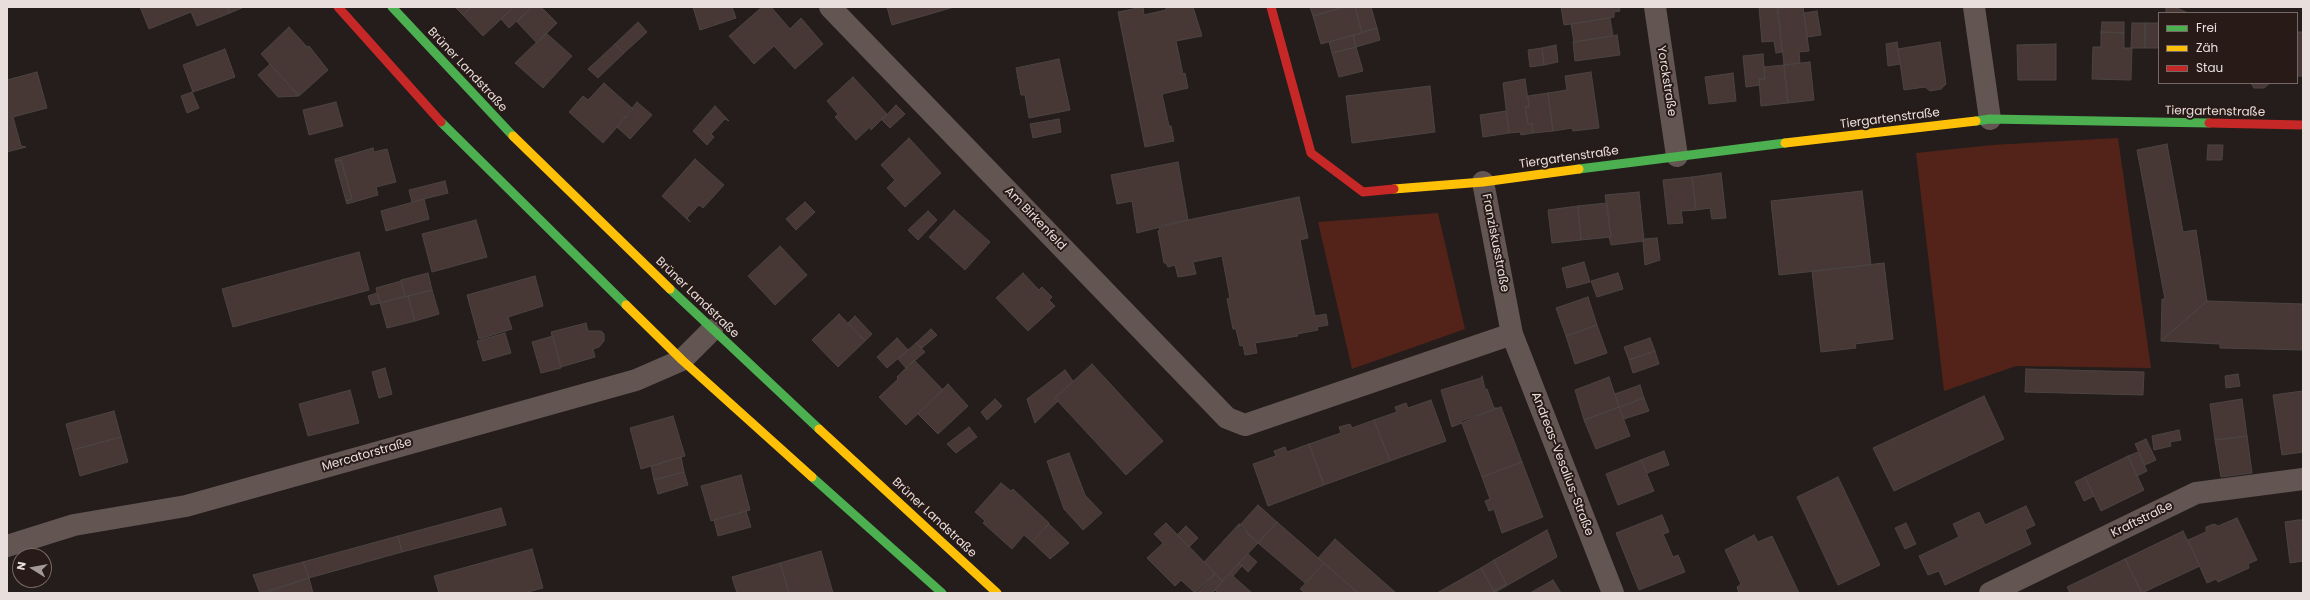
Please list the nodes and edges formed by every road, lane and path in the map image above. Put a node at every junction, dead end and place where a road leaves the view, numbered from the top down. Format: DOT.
graph roads {
  1 [pos="338,7"];
  2 [pos="392,7"];
  3 [pos="830,7"];
  4 [pos="1271,7"];
  5 [pos="1655,7"];
  6 [pos="1974,7"];
  7 [pos="1990,119"];
  8 [pos="2303,125"];
  9 [pos="1677,156"];
  10 [pos="1483,182"];
  11 [pos="712,330"];
  12 [pos="1512,334"];
  13 [pos="682,360"];
  14 [pos="2303,479"];
  15 [pos="7,546"];
  16 [pos="942,593"];
  17 [pos="997,593"];
  18 [pos="1613,593"];
  19 [pos="1990,593"];
  1 -- 13 [label="main road"];
  2 -- 11 [label="main road, Brüner Landstraße"];
  3 -- 12 [label="street, Am Birkenfeld"];
  4 -- 10 [label="main road, Franziskusstraße"];
  5 -- 9 [label="street, Yorckstraße"];
  6 -- 7 [label="street"];
  7 -- 8 [label="main road, Tiergartenstraße"];
  7 -- 9 [label="main road, Tiergartenstraße"];
  9 -- 10 [label="main road, Tiergartenstraße"];
  10 -- 12 [label="street, Franziskusstraße"];
  11 -- 13 [label="street, Mercatorstraße"];
  11 -- 17 [label="main road, Brüner Landstraße"];
  12 -- 18 [label="street, Andreas-Vesalius-Straße"];
  13 -- 15 [label="street, Mercatorstraße"];
  13 -- 16 [label="main road"];
  14 -- 19 [label="street, Kraftstraße"];
}
